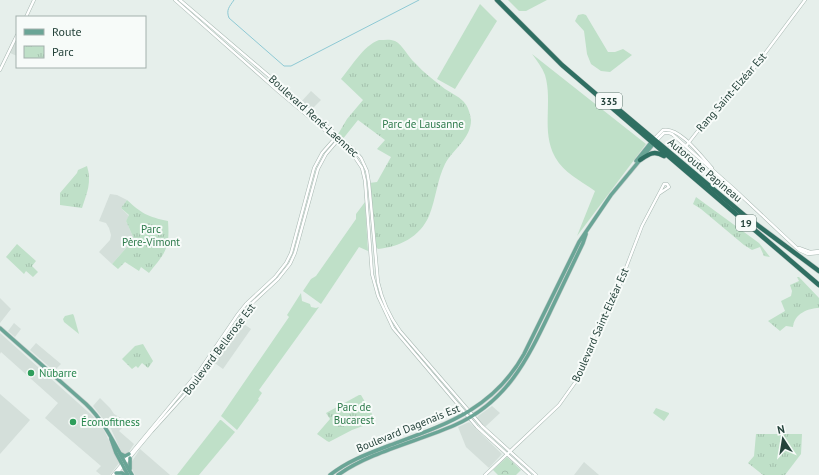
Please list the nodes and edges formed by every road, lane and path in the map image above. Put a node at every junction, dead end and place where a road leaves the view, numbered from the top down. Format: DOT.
graph roads {
  1 [pos="34,0"];
  2 [pos="175,0"];
  3 [pos="180,0"];
  4 [pos="497,0"];
  5 [pos="805,0"];
  6 [pos="26,16"];
  7 [pos="16,37"];
  8 [pos="0,70"];
  9 [pos="337,136"];
  10 [pos="337,139"];
  11 [pos="654,141"];
  12 [pos="687,144"];
  13 [pos="640,160"];
  14 [pos="673,161"];
  15 [pos="625,177"];
  16 [pos="660,194"];
  17 [pos="819,252"];
  18 [pos="819,271"];
  19 [pos="819,285"];
  20 [pos="0,328"];
  21 [pos="469,415"];
  22 [pos="109,432"];
  23 [pos="509,451"];
  24 [pos="121,454"];
  25 [pos="506,454"];
  26 [pos="130,456"];
  27 [pos="123,464"];
  28 [pos="115,474"];
  29 [pos="125,475"];
  30 [pos="130,475"];
  31 [pos="330,475"];
  32 [pos="338,475"];
  33 [pos="485,475"];
  34 [pos="530,475"];
  35 [pos="536,475"];
  1 -- 6 [label="street"];
  2 -- 10 [label="street, Boulevard René-Laennec"];
  3 -- 9 [label="street, Boulevard René-Laennec"];
  4 -- 11 [label="highway, 335"];
  5 -- 12 [label="street, Rang Saint-Elzéar Est"];
  7 -- 8 [label="street"];
  9 -- 10 [label="street, Boulevard Bellerose Est"];
  10 -- 21 [label="street, Boulevard René-Laennec"];
  10 -- 26 [label="street, Boulevard Bellerose Est"];
  11 -- 12 [label="street"];
  11 -- 13 [label="main road, Boulevard Dagenais Est"];
  11 -- 14 [label="highway, Autoroute Papineau / 19"];
  11 -- 15 [label="main road, Boulevard Dagenais Est"];
  11 -- 18 [label="highway, Autoroute Papineau / 19"];
  12 -- 17 [label="street"];
  13 -- 14 [label="highway"];
  13 -- 15 [label="main road, Boulevard Dagenais Est"];
  14 -- 19 [label="highway, Autoroute Papineau / 19"];
  15 -- 21 [label="main road, Boulevard Dagenais Est"];
  16 -- 23 [label="street, Boulevard Saint-Elzéar Est"];
  20 -- 22 [label="main road"];
  21 -- 23 [label="street, Boulevard René-Laennec"];
  21 -- 25 [label="street, Boulevard René-Laennec"];
  21 -- 31 [label="main road, Boulevard Dagenais Est"];
  21 -- 32 [label="main road, Boulevard Dagenais Est"];
  22 -- 24 [label="main road"];
  22 -- 27 [label="main road"];
  23 -- 25 [label="street, Boulevard Saint-Elzéar Est"];
  23 -- 35 [label="street, Boulevard René-Laennec"];
  24 -- 26 [label="main road"];
  24 -- 27 [label="main road"];
  25 -- 33 [label="street, Boulevard Saint-Elzéar Est"];
  25 -- 34 [label="street, Boulevard René-Laennec"];
  26 -- 27 [label="street, Boulevard Bellerose Est"];
  26 -- 30 [label="main road"];
  27 -- 28 [label="street, Boulevard Bellerose Est"];
  27 -- 30 [label="main road"];
  28 -- 29 [label="main road"];
}
